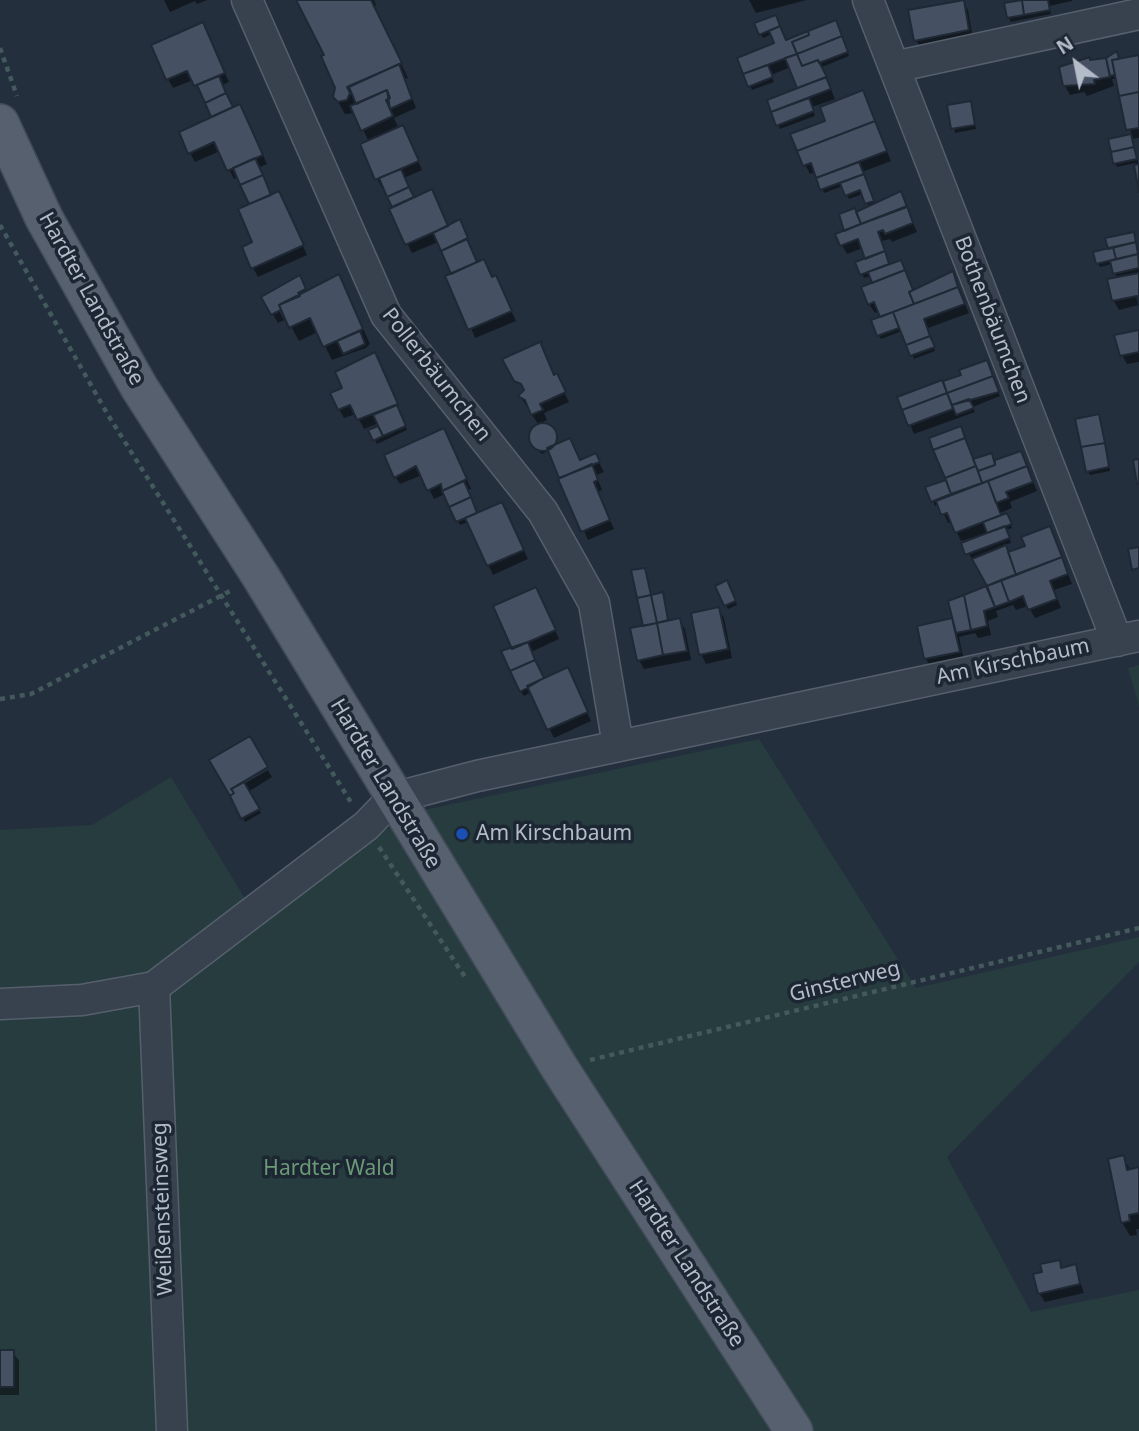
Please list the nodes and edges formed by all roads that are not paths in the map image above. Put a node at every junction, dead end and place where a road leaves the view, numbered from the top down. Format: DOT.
graph roads {
  1 [pos="247,0"];
  2 [pos="868,0"];
  3 [pos="1106,10"];
  4 [pos="1139,14"];
  5 [pos="894,67"];
  6 [pos="0,123"];
  7 [pos="1128,638"];
  8 [pos="618,745"];
  9 [pos="393,798"];
  10 [pos="154,987"];
  11 [pos="0,1004"];
  12 [pos="172,1431"];
  13 [pos="794,1431"];
  1 -- 8 [label="street, Pollerbäumchen"];
  2 -- 5 [label="street, Bothenbäumchen"];
  3 -- 4 [label="street"];
  3 -- 5 [label="street"];
  5 -- 7 [label="street, Bothenbäumchen"];
  6 -- 9 [label="main road, Hardter Landstraße"];
  7 -- 8 [label="street, Am Kirschbaum"];
  8 -- 9 [label="street, Am Kirschbaum"];
  9 -- 10 [label="street"];
  9 -- 13 [label="main road, Hardter Landstraße"];
  10 -- 11 [label="street"];
  10 -- 12 [label="street, Weißensteinsweg"];
}
